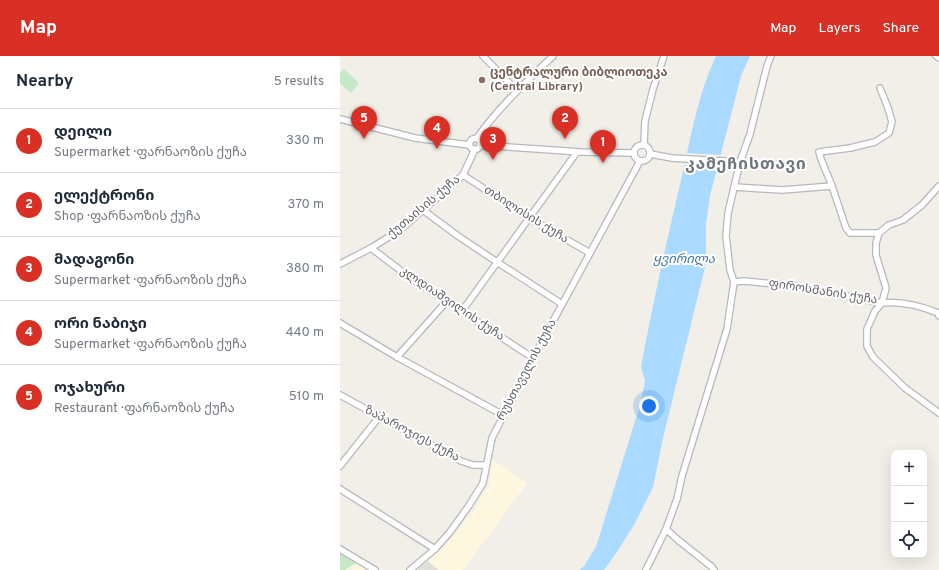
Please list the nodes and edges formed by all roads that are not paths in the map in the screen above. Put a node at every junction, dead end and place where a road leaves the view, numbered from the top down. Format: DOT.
graph roads {
  1 [pos="483,56"];
  2 [pos="553,56"];
  3 [pos="664,56"];
  4 [pos="771,56"];
  5 [pos="936,56"];
  6 [pos="939,58"];
  7 [pos="880,88"];
  8 [pos="517,91"];
  9 [pos="340,119"];
  10 [pos="477,138"];
  11 [pos="469,144"];
  12 [pos="480,145"];
  13 [pos="644,145"];
  14 [pos="475,149"];
  15 [pos="577,152"];
  16 [pos="634,153"];
  17 [pos="650,154"];
  18 [pos="640,161"];
  19 [pos="740,162"];
  20 [pos="463,175"];
  21 [pos="832,186"];
  22 [pos="939,186"];
  23 [pos="734,187"];
  24 [pos="423,210"];
  25 [pos="529,218"];
  26 [pos="879,233"];
  27 [pos="371,248"];
  28 [pos="590,253"];
  29 [pos="497,262"];
  30 [pos="340,264"];
  31 [pos="734,282"];
  32 [pos="447,301"];
  33 [pos="882,303"];
  34 [pos="562,304"];
  35 [pos="462,311"];
  36 [pos="939,314"];
  37 [pos="340,323"];
  38 [pos="397,357"];
  39 [pos="533,358"];
  40 [pos="340,395"];
  41 [pos="939,413"];
  42 [pos="503,415"];
  43 [pos="379,417"];
  44 [pos="486,465"];
  45 [pos="340,466"];
  46 [pos="340,489"];
  47 [pos="666,529"];
  48 [pos="340,548"];
  49 [pos="435,549"];
  50 [pos="375,570"];
  51 [pos="410,570"];
  52 [pos="646,570"];
  53 [pos="714,570"];
  1 -- 8 [label="street"];
  2 -- 8 [label="street"];
  3 -- 13 [label="street"];
  4 -- 19 [label="street"];
  5 -- 6 [label="street"];
  7 -- 21 [label="street"];
  8 -- 10 [label="street"];
  9 -- 11 [label="street"];
  10 -- 11 [label="street"];
  10 -- 12 [label="street"];
  11 -- 14 [label="street"];
  12 -- 14 [label="street"];
  12 -- 15 [label="street"];
  13 -- 16 [label="street"];
  13 -- 17 [label="street"];
  14 -- 20 [label="street, ქუთაისის ქუჩა"];
  15 -- 16 [label="street"];
  15 -- 25 [label="street"];
  16 -- 18 [label="street"];
  17 -- 18 [label="street"];
  17 -- 19 [label="street"];
  18 -- 28 [label="street, რუსთაველის ქუჩა"];
  19 -- 23 [label="street"];
  20 -- 24 [label="street, ქუთაისის ქუჩა"];
  20 -- 25 [label="street, თბილისის ქუჩა"];
  21 -- 23 [label="street"];
  21 -- 26 [label="street"];
  22 -- 26 [label="street"];
  23 -- 31 [label="street"];
  24 -- 27 [label="street, ქუთაისის ქუჩა"];
  24 -- 29 [label="street"];
  25 -- 28 [label="street, თბილისის ქუჩა"];
  25 -- 29 [label="street"];
  26 -- 33 [label="street, ფიროსმანის ქუჩა"];
  27 -- 30 [label="street, ქუთაისის ქუჩა"];
  27 -- 32 [label="street, კლდიაშვილის ქუჩა"];
  28 -- 34 [label="street, რუსთაველის ქუჩა"];
  29 -- 34 [label="street"];
  29 -- 35 [label="street"];
  31 -- 33 [label="street, ფიროსმანის ქუჩა"];
  31 -- 47 [label="street"];
  32 -- 35 [label="street, კლდიაშვილის ქუჩა"];
  32 -- 38 [label="street"];
  33 -- 36 [label="street"];
  33 -- 41 [label="street"];
  34 -- 39 [label="street, რუსთაველის ქუჩა"];
  35 -- 39 [label="street, კლდიაშვილის ქუჩა"];
  37 -- 38 [label="street"];
  38 -- 42 [label="street"];
  39 -- 42 [label="street, რუსთაველის ქუჩა"];
  40 -- 43 [label="street, ზაპაროჯიეს ქუჩა"];
  42 -- 44 [label="street, რუსთაველის ქუჩა"];
  43 -- 44 [label="street, ზაპაროჯიეს ქუჩა"];
  43 -- 45 [label="street"];
  44 -- 49 [label="street, რუსთაველის ქუჩა"];
  46 -- 49 [label="street"];
  47 -- 52 [label="street"];
  47 -- 53 [label="street"];
  48 -- 50 [label="street"];
  49 -- 51 [label="street, რუსთაველის ქუჩა"];
}
